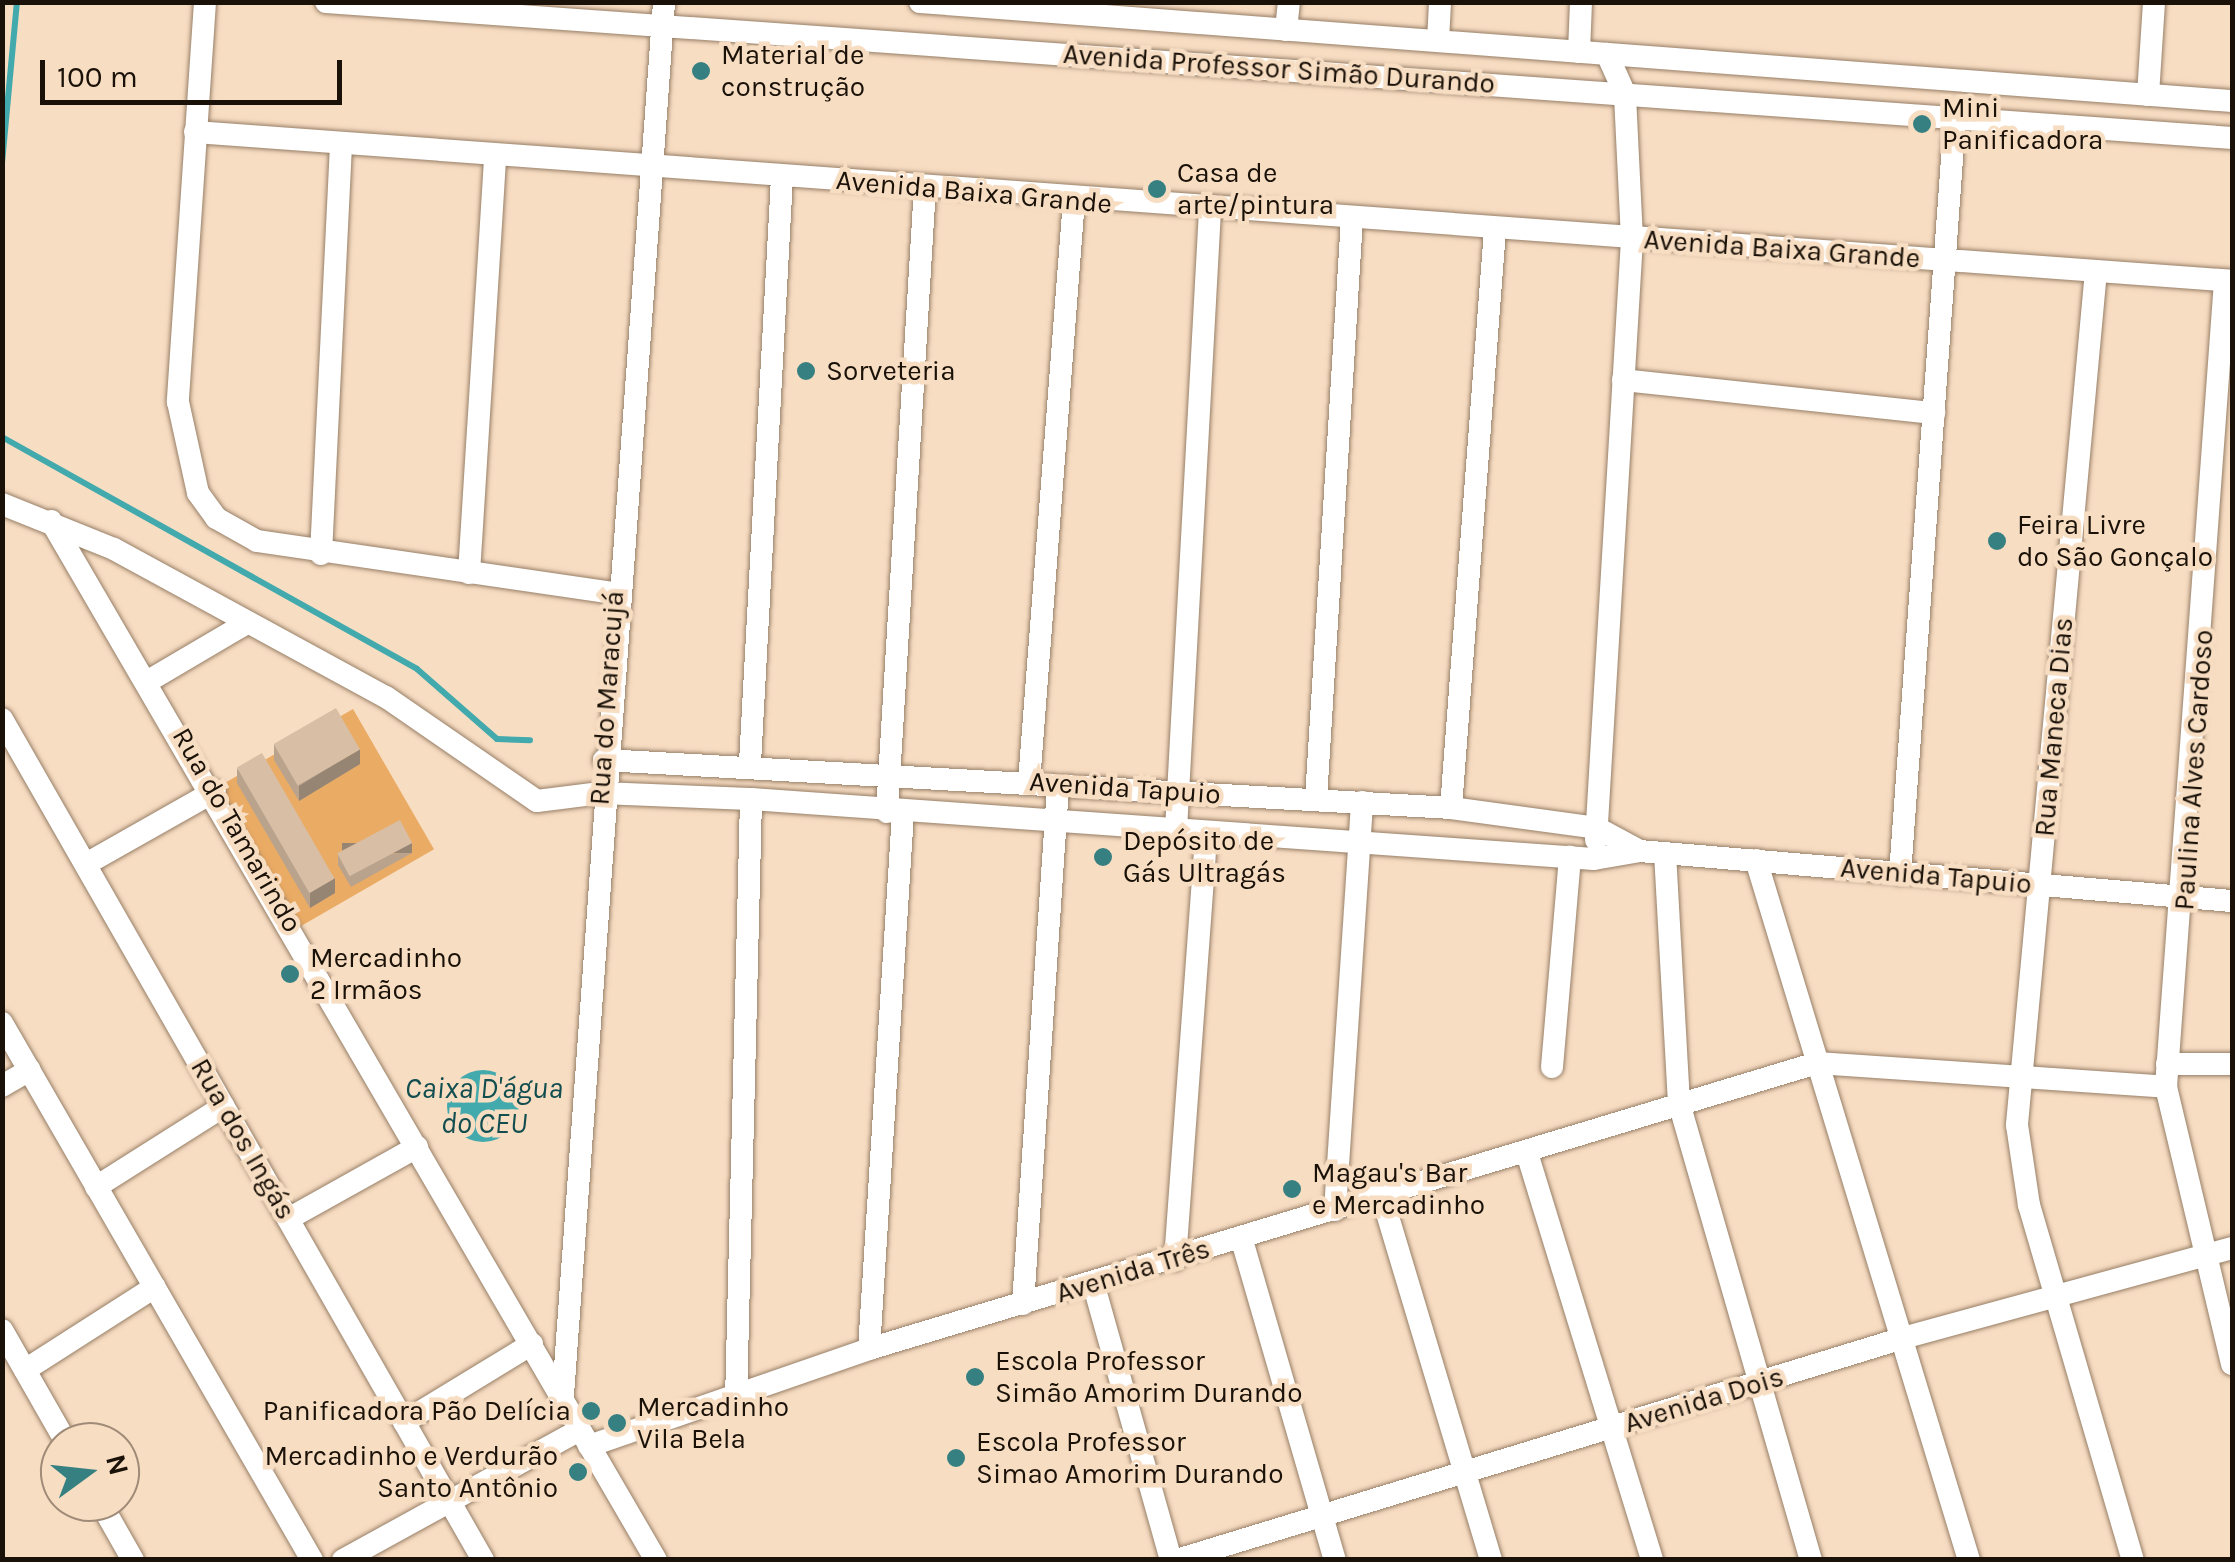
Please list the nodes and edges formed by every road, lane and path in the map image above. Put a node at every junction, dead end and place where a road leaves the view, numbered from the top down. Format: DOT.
graph roads {
  1 [pos="204,2"];
  2 [pos="326,2"];
  3 [pos="920,2"];
  4 [pos="1288,2"];
  5 [pos="1440,2"];
  6 [pos="1581,2"];
  7 [pos="2154,2"];
  8 [pos="357,4"];
  9 [pos="1014,6"];
  10 [pos="505,9"];
  11 [pos="664,11"];
  12 [pos="1154,12"];
  13 [pos="728,14"];
  14 [pos="1286,30"];
  15 [pos="1359,35"];
  16 [pos="1438,41"];
  17 [pos="1579,52"];
  18 [pos="1607,54"];
  19 [pos="1356,76"];
  20 [pos="1912,78"];
  21 [pos="1625,94"];
  22 [pos="2148,96"];
  23 [pos="2232,101"];
  24 [pos="1908,114"];
  25 [pos="1955,117"];
  26 [pos="194,132"];
  27 [pos="2232,138"];
  28 [pos="341,146"];
  29 [pos="495,156"];
  30 [pos="646,165"];
  31 [pos="782,177"];
  32 [pos="925,188"];
  33 [pos="1074,200"];
  34 [pos="1210,212"];
  35 [pos="1352,219"];
  36 [pos="1495,230"];
  37 [pos="1632,238"];
  38 [pos="1942,260"];
  39 [pos="2096,271"];
  40 [pos="2229,281"];
  41 [pos="1623,380"];
  42 [pos="1934,413"];
  43 [pos="2,504"];
  44 [pos="51,521"];
  45 [pos="321,554"];
  46 [pos="468,572"];
  47 [pos="615,593"];
  48 [pos="246,624"];
  49 [pos="150,680"];
  50 [pos="2,720"];
  51 [pos="604,760"];
  52 [pos="13,762"];
  53 [pos="750,763"];
  54 [pos="886,771"];
  55 [pos="1028,782"];
  56 [pos="1058,786"];
  57 [pos="216,791"];
  58 [pos="600,793"];
  59 [pos="1180,793"];
  60 [pos="751,799"];
  61 [pos="1316,800"];
  62 [pos="1362,802"];
  63 [pos="1451,808"];
  64 [pos="895,813"];
  65 [pos="1056,823"];
  66 [pos="1597,828"];
  67 [pos="1176,830"];
  68 [pos="1206,835"];
  69 [pos="1358,844"];
  70 [pos="1640,851"];
  71 [pos="1664,853"];
  72 [pos="1570,857"];
  73 [pos="1594,859"];
  74 [pos="1756,860"];
  75 [pos="86,864"];
  76 [pos="1900,874"];
  77 [pos="2039,885"];
  78 [pos="2187,898"];
  79 [pos="2232,901"];
  80 [pos="2,1023"];
  81 [pos="1817,1064"];
  82 [pos="2232,1064"];
  83 [pos="1552,1066"];
  84 [pos="30,1070"];
  85 [pos="2019,1074"];
  86 [pos="2167,1076"];
  87 [pos="2,1086"];
  88 [pos="1680,1103"];
  89 [pos="224,1106"];
  90 [pos="417,1147"];
  91 [pos="1527,1153"];
  92 [pos="96,1187"];
  93 [pos="1383,1200"];
  94 [pos="1335,1210"];
  95 [pos="288,1219"];
  96 [pos="1241,1237"];
  97 [pos="2232,1248"];
  98 [pos="2200,1256"];
  99 [pos="1175,1260"];
  100 [pos="1094,1286"];
  101 [pos="155,1288"];
  102 [pos="2054,1298"];
  103 [pos="1023,1304"];
  104 [pos="2,1330"];
  105 [pos="1903,1338"];
  106 [pos="532,1344"];
  107 [pos="869,1350"];
  108 [pos="2232,1364"];
  109 [pos="25,1370"];
  110 [pos="1759,1384"];
  111 [pos="563,1395"];
  112 [pos="736,1400"];
  113 [pos="55,1422"];
  114 [pos="404,1422"];
  115 [pos="1612,1427"];
  116 [pos="584,1438"];
  117 [pos="1464,1469"];
  118 [pos="448,1500"];
  119 [pos="1321,1514"];
  120 [pos="111,1522"];
  121 [pos="132,1560"];
  122 [pos="312,1560"];
  123 [pos="343,1560"];
  124 [pos="483,1560"];
  125 [pos="656,1560"];
  126 [pos="1174,1560"];
  127 [pos="1335,1560"];
  128 [pos="1491,1560"];
  129 [pos="1652,1560"];
  130 [pos="1811,1560"];
  131 [pos="1969,1560"];
  132 [pos="2132,1560"];
  1 -- 26 [label="street"];
  2 -- 8 [label="street, Avenida Professor Simão Durando"];
  3 -- 9 [label="street, Avenida Professor Simão Durando"];
  4 -- 14 [label="street"];
  5 -- 16 [label="street"];
  6 -- 17 [label="street"];
  7 -- 22 [label="street"];
  8 -- 10 [label="street, Avenida Professor Simão Durando"];
  9 -- 12 [label="street, Avenida Professor Simão Durando"];
  10 -- 11 [label="street, Avenida Professor Simão Durando"];
  11 -- 13 [label="street, Avenida Professor Simão Durando"];
  11 -- 30 [label="street, Rua do Maracujá"];
  12 -- 14 [label="street, Avenida Professor Simão Durando"];
  13 -- 19 [label="street, Avenida Professor Simão Durando"];
  14 -- 15 [label="street, Avenida Professor Simão Durando"];
  15 -- 16 [label="street, Avenida Professor Simão Durando"];
  15 -- 19 [label="street"];
  16 -- 17 [label="street, Avenida Professor Simão Durando"];
  17 -- 18 [label="street, Avenida Professor Simão Durando"];
  18 -- 20 [label="street, Avenida Professor Simão Durando"];
  18 -- 21 [label="street"];
  19 -- 21 [label="street, Avenida Professor Simão Durando"];
  20 -- 22 [label="street, Avenida Professor Simão Durando"];
  20 -- 24 [label="street"];
  21 -- 24 [label="street, Avenida Professor Simão Durando"];
  21 -- 37 [label="street"];
  22 -- 23 [label="street, Avenida Professor Simão Durando"];
  24 -- 25 [label="street, Avenida Professor Simão Durando"];
  25 -- 27 [label="street, Avenida Professor Simão Durando"];
  25 -- 38 [label="street"];
  26 -- 28 [label="street, Avenida Baixa Grande"];
  26 -- 45 [label="street"];
  28 -- 29 [label="street, Avenida Baixa Grande"];
  28 -- 45 [label="street"];
  29 -- 30 [label="street, Avenida Baixa Grande"];
  29 -- 46 [label="street"];
  30 -- 31 [label="street, Avenida Baixa Grande"];
  30 -- 47 [label="street, Rua do Maracujá"];
  31 -- 32 [label="street, Avenida Baixa Grande"];
  31 -- 53 [label="street"];
  32 -- 33 [label="street, Avenida Baixa Grande"];
  32 -- 54 [label="street"];
  33 -- 34 [label="street, Avenida Baixa Grande"];
  33 -- 55 [label="street"];
  34 -- 35 [label="street, Avenida Baixa Grande"];
  34 -- 59 [label="street"];
  35 -- 36 [label="street, Avenida Baixa Grande"];
  35 -- 61 [label="street"];
  36 -- 37 [label="street, Avenida Baixa Grande"];
  36 -- 63 [label="street"];
  37 -- 38 [label="street, Avenida Baixa Grande"];
  37 -- 41 [label="street"];
  38 -- 39 [label="street, Avenida Baixa Grande"];
  38 -- 42 [label="street"];
  39 -- 40 [label="street, Avenida Baixa Grande"];
  39 -- 77 [label="street, Rua Maneca Dias"];
  40 -- 78 [label="street, Paulina Alves Cardoso"];
  41 -- 42 [label="street"];
  41 -- 66 [label="street"];
  42 -- 76 [label="street"];
  43 -- 44 [label="street, Avenida Tapuio"];
  44 -- 48 [label="street, Avenida Tapuio"];
  44 -- 49 [label="street, Rua do Tamarindo"];
  45 -- 46 [label="street"];
  46 -- 47 [label="street"];
  47 -- 51 [label="street, Rua do Maracujá"];
  48 -- 49 [label="street"];
  48 -- 58 [label="street, Avenida Tapuio"];
  49 -- 57 [label="street, Rua do Tamarindo"];
  50 -- 52 [label="street, Rua dos Ingás"];
  51 -- 53 [label="street, Avenida Tapuio"];
  51 -- 58 [label="street, Rua do Maracujá"];
  52 -- 75 [label="street, Rua dos Ingás"];
  53 -- 54 [label="street, Avenida Tapuio"];
  54 -- 55 [label="street, Avenida Tapuio"];
  54 -- 64 [label="street"];
  55 -- 56 [label="street, Avenida Tapuio"];
  56 -- 59 [label="street, Avenida Tapuio"];
  56 -- 65 [label="street"];
  57 -- 75 [label="street"];
  57 -- 90 [label="street, Rua do Tamarindo"];
  58 -- 60 [label="street, Avenida Tapuio"];
  58 -- 111 [label="street, Rua do Maracujá"];
  59 -- 61 [label="street, Avenida Tapuio"];
  59 -- 67 [label="street"];
  60 -- 64 [label="street, Avenida Tapuio"];
  60 -- 112 [label="street"];
  61 -- 62 [label="street, Avenida Tapuio"];
  62 -- 63 [label="street, Avenida Tapuio"];
  62 -- 69 [label="street"];
  63 -- 66 [label="street, Avenida Tapuio"];
  64 -- 65 [label="street, Avenida Tapuio"];
  64 -- 107 [label="street"];
  65 -- 67 [label="street, Avenida Tapuio"];
  65 -- 103 [label="street"];
  66 -- 70 [label="street, Avenida Tapuio"];
  66 -- 73 [label="street"];
  67 -- 68 [label="street, Avenida Tapuio"];
  68 -- 69 [label="street, Avenida Tapuio"];
  68 -- 99 [label="street"];
  69 -- 72 [label="street, Avenida Tapuio"];
  69 -- 94 [label="street"];
  70 -- 71 [label="street, Avenida Tapuio"];
  70 -- 73 [label="street, Avenida Tapuio"];
  71 -- 74 [label="street, Avenida Tapuio"];
  71 -- 88 [label="street"];
  72 -- 73 [label="street, Avenida Tapuio"];
  72 -- 83 [label="street"];
  74 -- 76 [label="street, Avenida Tapuio"];
  74 -- 81 [label="street"];
  75 -- 89 [label="street, Rua dos Ingás"];
  76 -- 77 [label="street, Avenida Tapuio"];
  77 -- 78 [label="street, Avenida Tapuio"];
  77 -- 85 [label="street, Rua Maneca Dias"];
  78 -- 79 [label="street, Avenida Tapuio"];
  78 -- 86 [label="street, Paulina Alves Cardoso"];
  80 -- 84 [label="street"];
  81 -- 85 [label="street, Avenida Três"];
  81 -- 88 [label="street, Avenida Três"];
  81 -- 105 [label="street"];
  82 -- 86 [label="street, Avenida Três"];
  84 -- 87 [label="street"];
  84 -- 92 [label="street"];
  85 -- 86 [label="street, Avenida Três"];
  85 -- 102 [label="street, Rua Maneca Dias"];
  86 -- 98 [label="street, Paulina Alves Cardoso"];
  88 -- 91 [label="street, Avenida Três"];
  88 -- 110 [label="street"];
  89 -- 92 [label="street"];
  89 -- 95 [label="street, Rua dos Ingás"];
  90 -- 95 [label="street"];
  90 -- 106 [label="street, Rua do Tamarindo"];
  91 -- 93 [label="street, Avenida Três"];
  91 -- 115 [label="street"];
  92 -- 101 [label="street"];
  93 -- 94 [label="street, Avenida Três"];
  93 -- 117 [label="street"];
  94 -- 96 [label="street, Avenida Três"];
  95 -- 114 [label="street, Rua dos Ingás"];
  96 -- 99 [label="street, Avenida Três"];
  96 -- 119 [label="street"];
  97 -- 98 [label="street, Avenida Dois"];
  98 -- 102 [label="street, Avenida Dois"];
  98 -- 108 [label="street, Paulina Alves Cardoso"];
  99 -- 100 [label="street, Avenida Três"];
  100 -- 103 [label="street, Avenida Três"];
  100 -- 126 [label="street"];
  101 -- 109 [label="street"];
  101 -- 122 [label="street"];
  102 -- 105 [label="street, Avenida Dois"];
  102 -- 132 [label="street, Rua Maneca Dias"];
  103 -- 107 [label="street, Avenida Três"];
  104 -- 109 [label="street"];
  105 -- 110 [label="street, Avenida Dois"];
  105 -- 131 [label="street"];
  106 -- 111 [label="street, Rua do Tamarindo"];
  106 -- 114 [label="street"];
  107 -- 112 [label="street, Avenida Três"];
  109 -- 113 [label="street"];
  110 -- 115 [label="street, Avenida Dois"];
  110 -- 130 [label="street"];
  111 -- 116 [label="street, Rua do Tamarindo"];
  112 -- 116 [label="street, Avenida Três"];
  114 -- 118 [label="street, Rua dos Ingás"];
  115 -- 117 [label="street, Avenida Dois"];
  115 -- 129 [label="street"];
  116 -- 118 [label="street, Avenida Três"];
  116 -- 125 [label="street, Rua do Tamarindo"];
  117 -- 119 [label="street, Avenida Dois"];
  117 -- 128 [label="street"];
  118 -- 123 [label="street, Avenida Três"];
  118 -- 124 [label="street, Rua dos Ingás"];
  119 -- 126 [label="street, Avenida Dois"];
  119 -- 127 [label="street"];
  120 -- 121 [label="street"];
}
